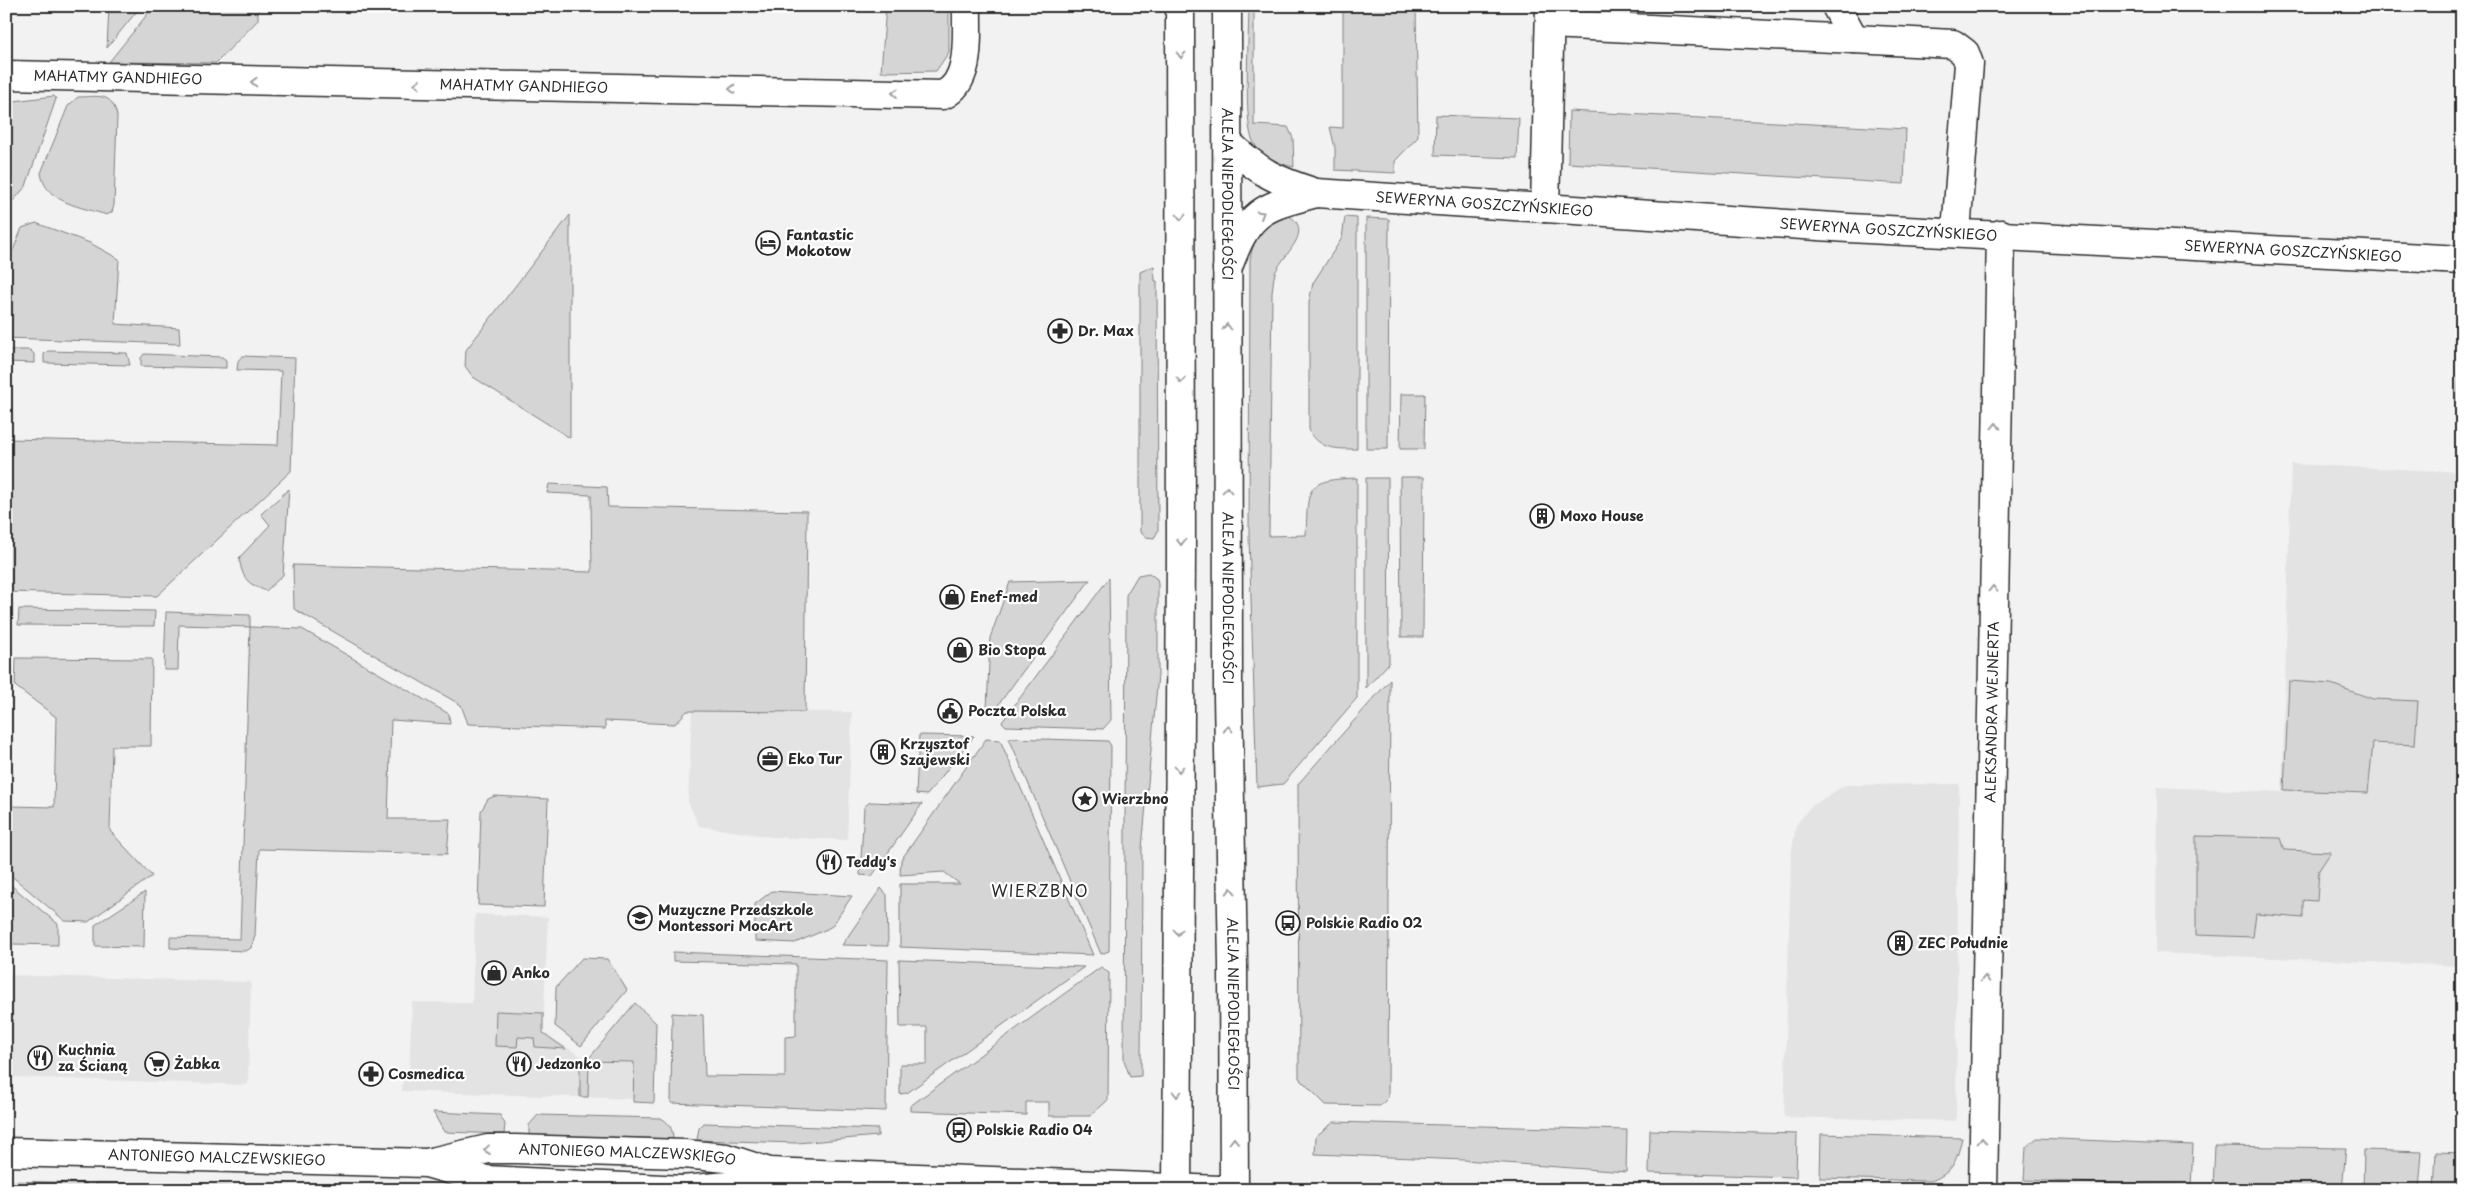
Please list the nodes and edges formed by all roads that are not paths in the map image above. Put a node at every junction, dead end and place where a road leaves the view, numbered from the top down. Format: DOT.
graph roads {
  1 [pos="967,6"];
  2 [pos="1180,6"];
  3 [pos="1227,6"];
  4 [pos="1836,6"];
  5 [pos="1550,15"];
  6 [pos="1854,39"];
  7 [pos="6,75"];
  8 [pos="1228,144"];
  9 [pos="1316,193"];
  10 [pos="1545,208"];
  11 [pos="1956,232"];
  12 [pos="2001,234"];
  13 [pos="2462,260"];
  14 [pos="1227,269"];
  15 [pos="588,1151"];
  16 [pos="6,1152"];
  17 [pos="625,1152"];
  18 [pos="427,1163"];
  19 [pos="769,1172"];
  20 [pos="585,1188"];
  21 [pos="623,1188"];
  22 [pos="1177,1189"];
  23 [pos="682,1190"];
  24 [pos="1220,1190"];
  25 [pos="1234,1190"];
  26 [pos="1983,1190"];
  1 -- 7 [label="street, MAHATMY GANDHIEGO, one-way"];
  2 -- 22 [label="street, one-way"];
  3 -- 8 [label="street, ALEJA NIEPODLEGŁOŚCI"];
  4 -- 6 [label="street"];
  5 -- 6 [label="street"];
  5 -- 10 [label="street"];
  6 -- 11 [label="street"];
  8 -- 9 [label="street, SEWERYNA GOSZCZYŃSKIEGO"];
  8 -- 14 [label="street, ALEJA NIEPODLEGŁOŚCI"];
  9 -- 10 [label="street, SEWERYNA GOSZCZYŃSKIEGO"];
  14 -- 9 [label="street, SEWERYNA GOSZCZYŃSKIEGO, one-way"];
  10 -- 11 [label="street, SEWERYNA GOSZCZYŃSKIEGO"];
  11 -- 12 [label="street, SEWERYNA GOSZCZYŃSKIEGO"];
  12 -- 13 [label="street, SEWERYNA GOSZCZYŃSKIEGO"];
  26 -- 12 [label="street, ALEKSANDRA WEJNERTA, one-way"];
  25 -- 14 [label="street, ALEJA NIEPODLEGŁOŚCI, one-way"];
  15 -- 17 [label="street, ANTONIEGO MALCZEWSKIEGO"];
  15 -- 18 [label="street, ANTONIEGO MALCZEWSKIEGO, one-way"];
  15 -- 20 [label="street"];
  16 -- 18 [label="street, ANTONIEGO MALCZEWSKIEGO"];
  17 -- 19 [label="street, ANTONIEGO MALCZEWSKIEGO"];
  17 -- 21 [label="street"];
  18 -- 20 [label="street, ANTONIEGO MALCZEWSKIEGO"];
  19 -- 22 [label="street, ANTONIEGO MALCZEWSKIEGO"];
  19 -- 23 [label="street, ANTONIEGO MALCZEWSKIEGO"];
  20 -- 21 [label="street, ANTONIEGO MALCZEWSKIEGO"];
  21 -- 23 [label="street, ANTONIEGO MALCZEWSKIEGO"];
  22 -- 24 [label="street, ANTONIEGO MALCZEWSKIEGO"];
}
